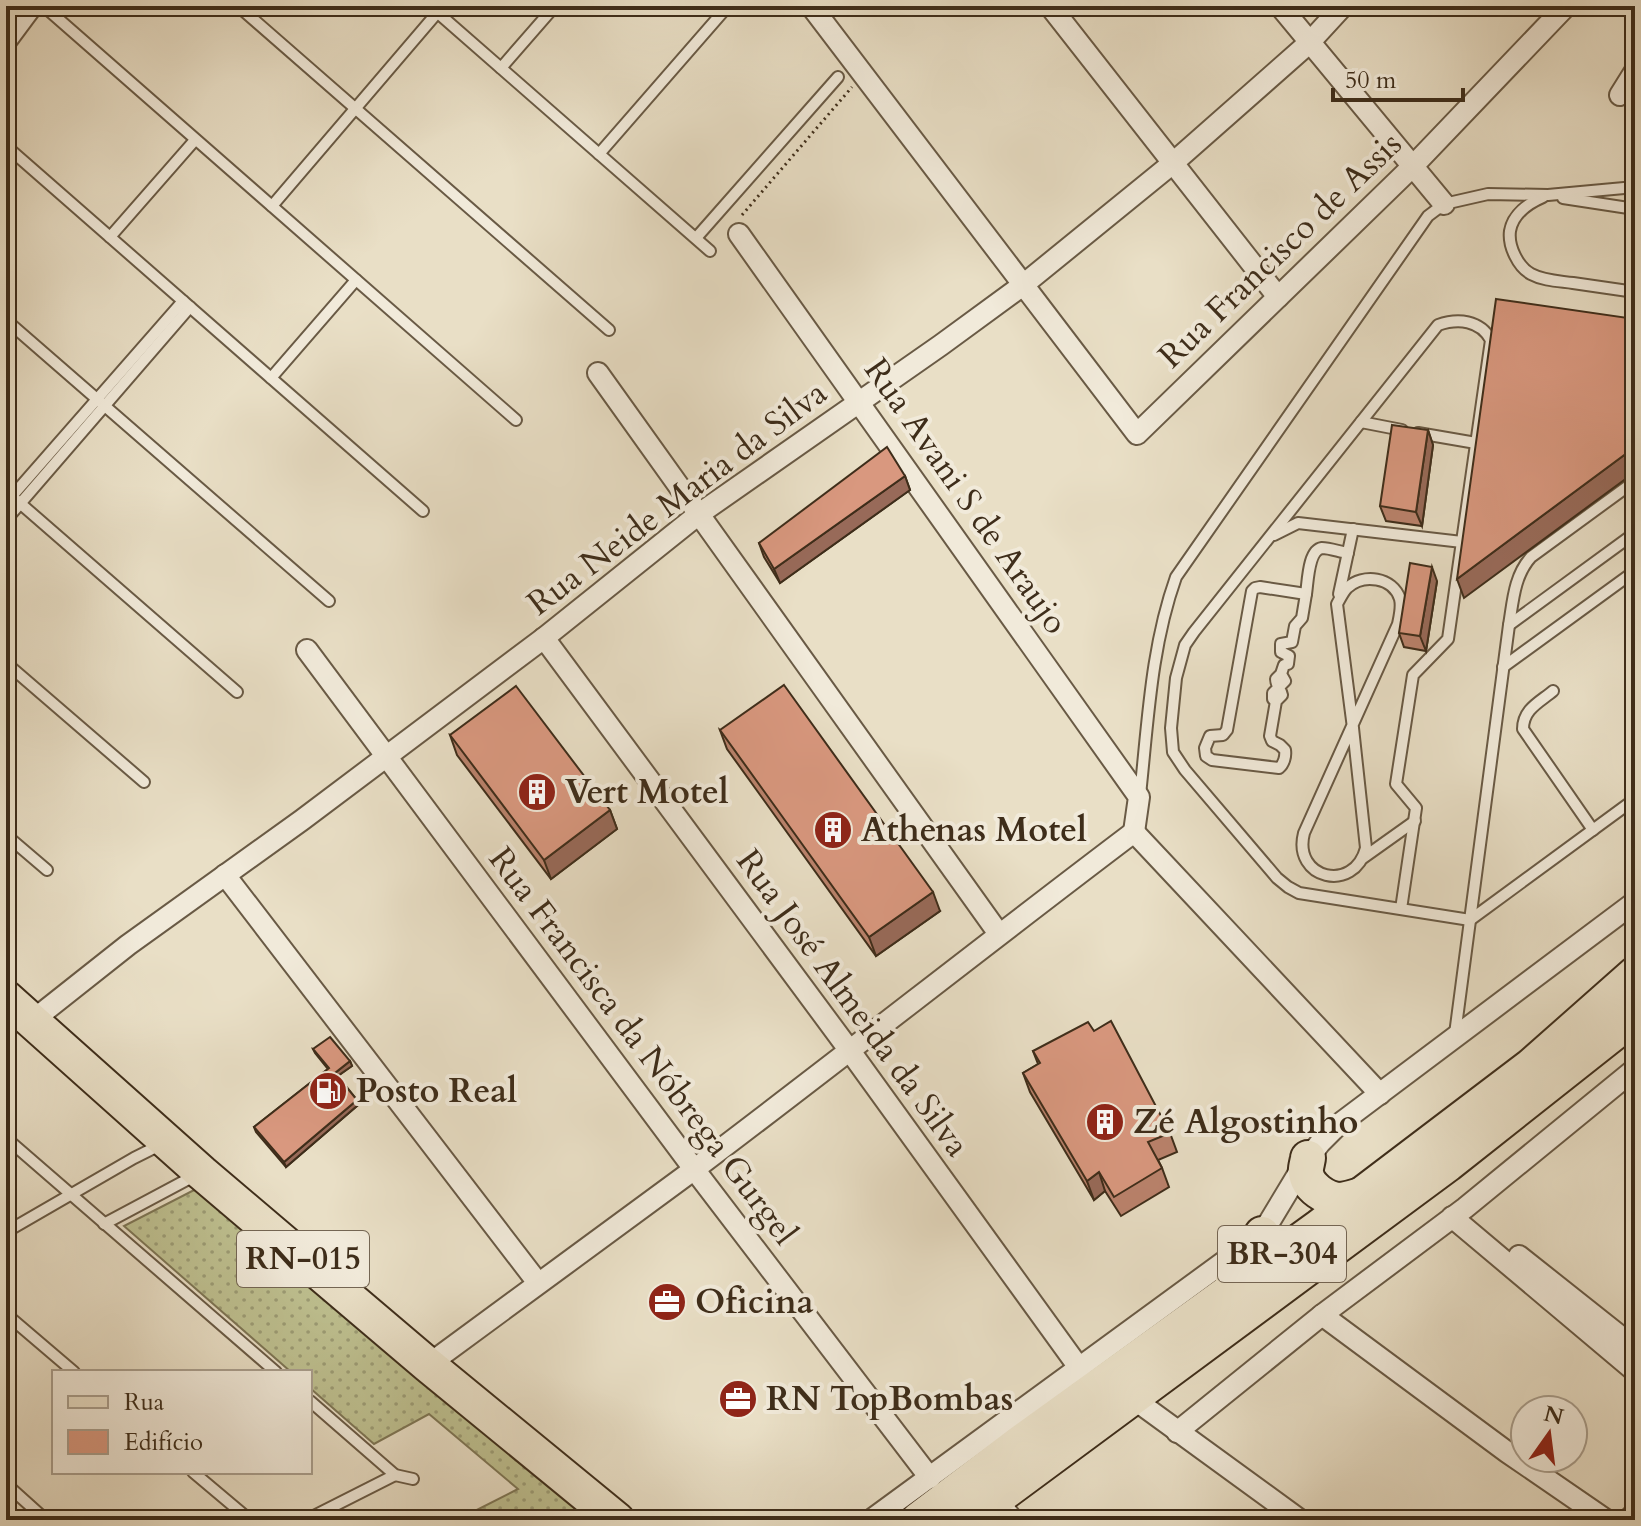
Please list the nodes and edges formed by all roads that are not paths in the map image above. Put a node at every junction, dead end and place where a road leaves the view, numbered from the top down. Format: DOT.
graph roads {
  1 [pos="238,6"];
  2 [pos="555,6"];
  3 [pos="728,6"];
  4 [pos="811,6"];
  5 [pos="1050,6"];
  6 [pos="1280,6"];
  7 [pos="1343,6"];
  8 [pos="1566,6"];
  9 [pos="39,8"];
  10 [pos="433,9"];
  11 [pos="6,41"];
  12 [pos="1309,43"];
  13 [pos="501,68"];
  14 [pos="1635,71"];
  15 [pos="838,77"];
  16 [pos="1620,95"];
  17 [pos="355,110"];
  18 [pos="195,140"];
  19 [pos="6,146"];
  20 [pos="599,154"];
  21 [pos="1173,163"];
  22 [pos="1413,166"];
  23 [pos="1635,187"];
  24 [pos="1548,195"];
  25 [pos="1444,204"];
  26 [pos="272,206"];
  27 [pos="1635,209"];
  28 [pos="739,234"];
  29 [pos="110,237"];
  30 [pos="696,238"];
  31 [pos="710,251"];
  32 [pos="356,280"];
  33 [pos="1023,285"];
  34 [pos="1635,292"];
  35 [pos="1278,297"];
  36 [pos="186,304"];
  37 [pos="6,320"];
  38 [pos="609,330"];
  39 [pos="598,373"];
  40 [pos="271,378"];
  41 [pos="859,401"];
  42 [pos="100,403"];
  43 [pos="516,420"];
  44 [pos="1361,422"];
  45 [pos="1476,443"];
  46 [pos="1635,481"];
  47 [pos="11,499"];
  48 [pos="423,511"];
  49 [pos="699,514"];
  50 [pos="6,520"];
  51 [pos="1353,529"];
  52 [pos="1635,533"];
  53 [pos="1269,538"];
  54 [pos="1462,542"];
  55 [pos="1348,553"];
  56 [pos="1635,571"];
  57 [pos="1306,594"];
  58 [pos="329,601"];
  59 [pos="1337,604"];
  60 [pos="1509,625"];
  61 [pos="544,638"];
  62 [pos="307,650"];
  63 [pos="6,663"];
  64 [pos="1503,667"];
  65 [pos="1553,691"];
  66 [pos="237,692"];
  67 [pos="1353,728"];
  68 [pos="386,757"];
  69 [pos="144,782"];
  70 [pos="1139,797"];
  71 [pos="1635,799"];
  72 [pos="1415,821"];
  73 [pos="1593,830"];
  74 [pos="1134,832"];
  75 [pos="6,835"];
  76 [pos="1363,858"];
  77 [pos="47,870"];
  78 [pos="225,875"];
  79 [pos="1635,902"];
  80 [pos="1401,909"];
  81 [pos="1470,920"];
  82 [pos="999,934"];
  83 [pos="1635,974"];
  84 [pos="6,998"];
  85 [pos="1635,1016"];
  86 [pos="32,1021"];
  87 [pos="1455,1037"];
  88 [pos="850,1051"];
  89 [pos="1634,1073"];
  90 [pos="1380,1094"];
  91 [pos="6,1138"];
  92 [pos="167,1141"];
  93 [pos="1308,1158"];
  94 [pos="694,1169"];
  95 [pos="202,1173"];
  96 [pos="72,1195"];
  97 [pos="1361,1195"];
  98 [pos="1458,1213"];
  99 [pos="104,1224"];
  100 [pos="6,1232"];
  101 [pos="1262,1234"];
  102 [pos="538,1283"];
  103 [pos="1222,1298"];
  104 [pos="6,1314"];
  105 [pos="1322,1315"];
  106 [pos="1635,1348"];
  107 [pos="428,1365"];
  108 [pos="1080,1369"];
  109 [pos="72,1370"];
  110 [pos="274,1370"];
  111 [pos="1635,1371"];
  112 [pos="1131,1397"];
  113 [pos="312,1403"];
  114 [pos="1177,1432"];
  115 [pos="195,1474"];
  116 [pos="395,1475"];
  117 [pos="930,1478"];
  118 [pos="413,1479"];
  119 [pos="6,1484"];
  120 [pos="1004,1509"];
  121 [pos="1635,1513"];
  122 [pos="618,1517"];
  123 [pos="46,1520"];
  124 [pos="250,1520"];
  125 [pos="306,1520"];
  126 [pos="871,1520"];
  127 [pos="918,1520"];
  128 [pos="967,1520"];
  129 [pos="1300,1520"];
  130 [pos="1606,1520"];
  131 [pos="1628,1520"];
  1 -- 17 [label="lane"];
  2 -- 13 [label="lane"];
  3 -- 20 [label="lane"];
  4 -- 33 [label="street"];
  5 -- 21 [label="street"];
  6 -- 12 [label="street"];
  7 -- 12 [label="street, Rua Neide Maria da Silva"];
  8 -- 22 [label="street, Rua Francisco de Assis"];
  9 -- 11 [label="street"];
  9 -- 18 [label="lane"];
  10 -- 13 [label="lane"];
  10 -- 17 [label="lane"];
  12 -- 21 [label="street, Rua Neide Maria da Silva"];
  12 -- 22 [label="street"];
  13 -- 20 [label="lane"];
  14 -- 16 [label="street"];
  15 -- 30 [label="lane"];
  17 -- 26 [label="lane"];
  17 -- 38 [label="lane"];
  18 -- 26 [label="lane"];
  18 -- 29 [label="lane"];
  19 -- 29 [label="lane"];
  20 -- 30 [label="lane"];
  21 -- 33 [label="street, Rua Neide Maria da Silva"];
  21 -- 35 [label="street"];
  22 -- 25 [label="street"];
  22 -- 35 [label="street, Rua Francisco de Assis"];
  23 -- 24 [label="lane"];
  24 -- 25 [label="lane"];
  24 -- 27 [label="lane"];
  24 -- 34 [label="lane"];
  25 -- 70 [label="lane"];
  26 -- 32 [label="lane"];
  28 -- 41 [label="street, Rua Avani S de Araujo"];
  29 -- 36 [label="lane"];
  30 -- 31 [label="lane"];
  32 -- 40 [label="lane"];
  32 -- 43 [label="lane"];
  33 -- 35 [label="street, Rua Francisco de Assis"];
  33 -- 41 [label="street, Rua Neide Maria da Silva"];
  36 -- 40 [label="lane"];
  36 -- 42 [label="lane"];
  37 -- 42 [label="lane"];
  39 -- 49 [label="street"];
  40 -- 48 [label="lane"];
  41 -- 49 [label="street, Rua Neide Maria da Silva"];
  41 -- 70 [label="street, Rua Avani S de Araujo"];
  42 -- 47 [label="lane"];
  42 -- 58 [label="lane"];
  44 -- 45 [label="lane"];
  44 -- 45 [label="lane"];
  44 -- 53 [label="lane"];
  45 -- 54 [label="lane"];
  46 -- 60 [label="lane"];
  47 -- 50 [label="lane"];
  47 -- 66 [label="lane"];
  49 -- 61 [label="street, Rua Neide Maria da Silva"];
  49 -- 82 [label="street"];
  51 -- 53 [label="lane"];
  51 -- 54 [label="lane"];
  51 -- 55 [label="lane"];
  52 -- 60 [label="lane"];
  53 -- 80 [label="lane"];
  54 -- 72 [label="lane"];
  55 -- 57 [label="lane"];
  55 -- 59 [label="lane"];
  56 -- 64 [label="lane"];
  57 -- 57 [label="lane"];
  59 -- 67 [label="lane"];
  59 -- 67 [label="lane"];
  60 -- 64 [label="lane"];
  61 -- 68 [label="street, Rua Neide Maria da Silva"];
  61 -- 88 [label="street, Rua José Almeida da Silva"];
  62 -- 68 [label="street, Rua Francisca da Nóbrega Gurgel"];
  63 -- 69 [label="lane"];
  64 -- 81 [label="lane"];
  65 -- 73 [label="lane"];
  67 -- 76 [label="lane"];
  67 -- 76 [label="lane"];
  68 -- 78 [label="street, Rua Neide Maria da Silva"];
  68 -- 94 [label="street, Rua Francisca da Nóbrega Gurgel"];
  70 -- 74 [label="street"];
  71 -- 73 [label="lane"];
  72 -- 76 [label="lane"];
  72 -- 80 [label="lane"];
  73 -- 81 [label="lane"];
  74 -- 82 [label="street"];
  74 -- 90 [label="street"];
  75 -- 77 [label="lane"];
  78 -- 86 [label="street, Rua Neide Maria da Silva"];
  78 -- 102 [label="street"];
  79 -- 87 [label="street"];
  80 -- 81 [label="lane"];
  81 -- 87 [label="lane"];
  82 -- 88 [label="street"];
  83 -- 97 [label="main road, BR-304"];
  84 -- 86 [label="main road, RN-015"];
  85 -- 112 [label="main road, BR-304"];
  86 -- 92 [label="main road, RN-015"];
  87 -- 90 [label="street"];
  88 -- 94 [label="street"];
  88 -- 108 [label="street, Rua José Almeida da Silva"];
  89 -- 98 [label="street"];
  90 -- 93 [label="street"];
  91 -- 96 [label="lane"];
  92 -- 95 [label="main road, RN-015"];
  92 -- 96 [label="lane"];
  93 -- 97 [label="main road"];
  93 -- 101 [label="street"];
  94 -- 102 [label="street"];
  94 -- 117 [label="street, Rua Francisca da Nóbrega Gurgel"];
  95 -- 99 [label="lane"];
  95 -- 107 [label="main road, RN-015"];
  96 -- 99 [label="lane"];
  96 -- 100 [label="lane"];
  97 -- 103 [label="main road, BR-304"];
  98 -- 105 [label="street"];
  98 -- 106 [label="street"];
  98 -- 111 [label="street"];
  99 -- 110 [label="lane"];
  101 -- 103 [label="main road"];
  101 -- 108 [label="street"];
  102 -- 107 [label="street"];
  103 -- 127 [label="main road, BR-304"];
  104 -- 109 [label="lane"];
  105 -- 114 [label="street"];
  105 -- 130 [label="street"];
  107 -- 122 [label="main road, RN-015"];
  108 -- 117 [label="street"];
  112 -- 114 [label="street"];
  112 -- 120 [label="main road, BR-304"];
  113 -- 116 [label="lane"];
  114 -- 129 [label="street"];
  115 -- 124 [label="lane"];
  116 -- 118 [label="lane"];
  116 -- 125 [label="lane"];
  117 -- 126 [label="street"];
  119 -- 123 [label="lane"];
  120 -- 128 [label="main road, BR-304"];
  121 -- 131 [label="street"];
}
